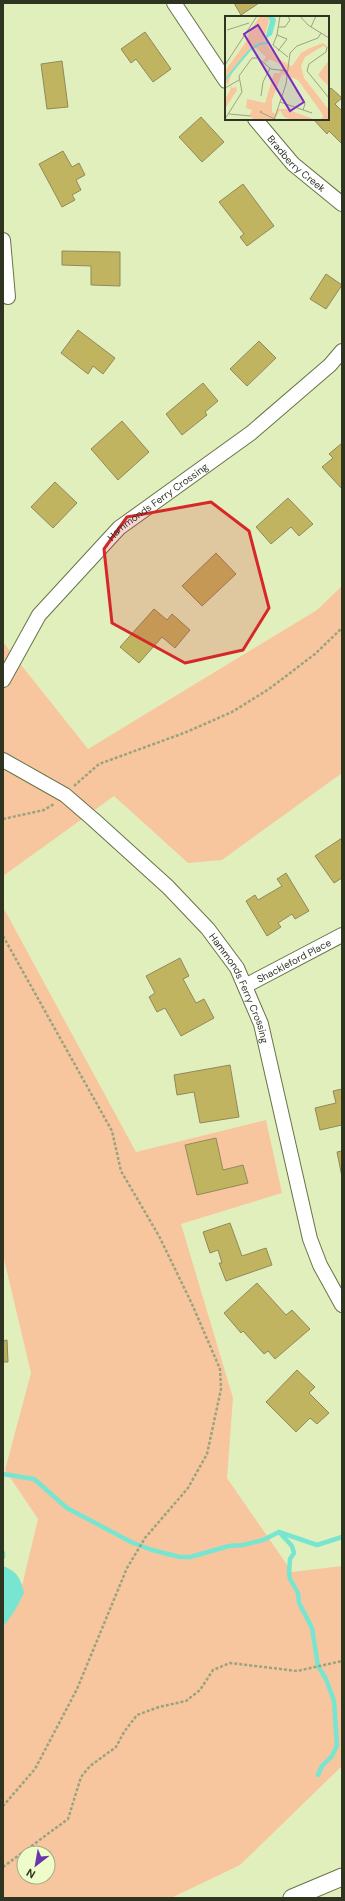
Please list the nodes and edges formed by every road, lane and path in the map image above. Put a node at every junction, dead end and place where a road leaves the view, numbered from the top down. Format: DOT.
graph roads {
  1 [pos="174,3"];
  2 [pos="225,80"];
  3 [pos="256,120"];
  4 [pos="342,204"];
  5 [pos="3,240"];
  6 [pos="8,297"];
  7 [pos="342,352"];
  8 [pos="342,628"];
  9 [pos="3,680"];
  10 [pos="3,760"];
  11 [pos="65,795"];
  12 [pos="3,819"];
  13 [pos="342,935"];
  14 [pos="3,936"];
  15 [pos="245,986"];
  16 [pos="342,1305"];
  17 [pos="342,1661"];
  18 [pos="3,1806"];
  19 [pos="3,1867"];
  20 [pos="342,1877"];
  21 [pos="292,1898"];
  1 -- 2 [label="street"];
  3 -- 4 [label="street, Bradberry Creek"];
  5 -- 6 [label="street"];
  7 -- 9 [label="street, Hammonds Ferry Crossing"];
  8 -- 11 [label="path"];
  10 -- 11 [label="street, Hammonds Ferry Crossing"];
  11 -- 12 [label="path"];
  11 -- 15 [label="street, Hammonds Ferry Crossing"];
  13 -- 15 [label="street, Shackleford Place"];
  14 -- 18 [label="path"];
  15 -- 16 [label="street, Hammonds Ferry Crossing"];
  17 -- 19 [label="path"];
  20 -- 21 [label="street"];
}
